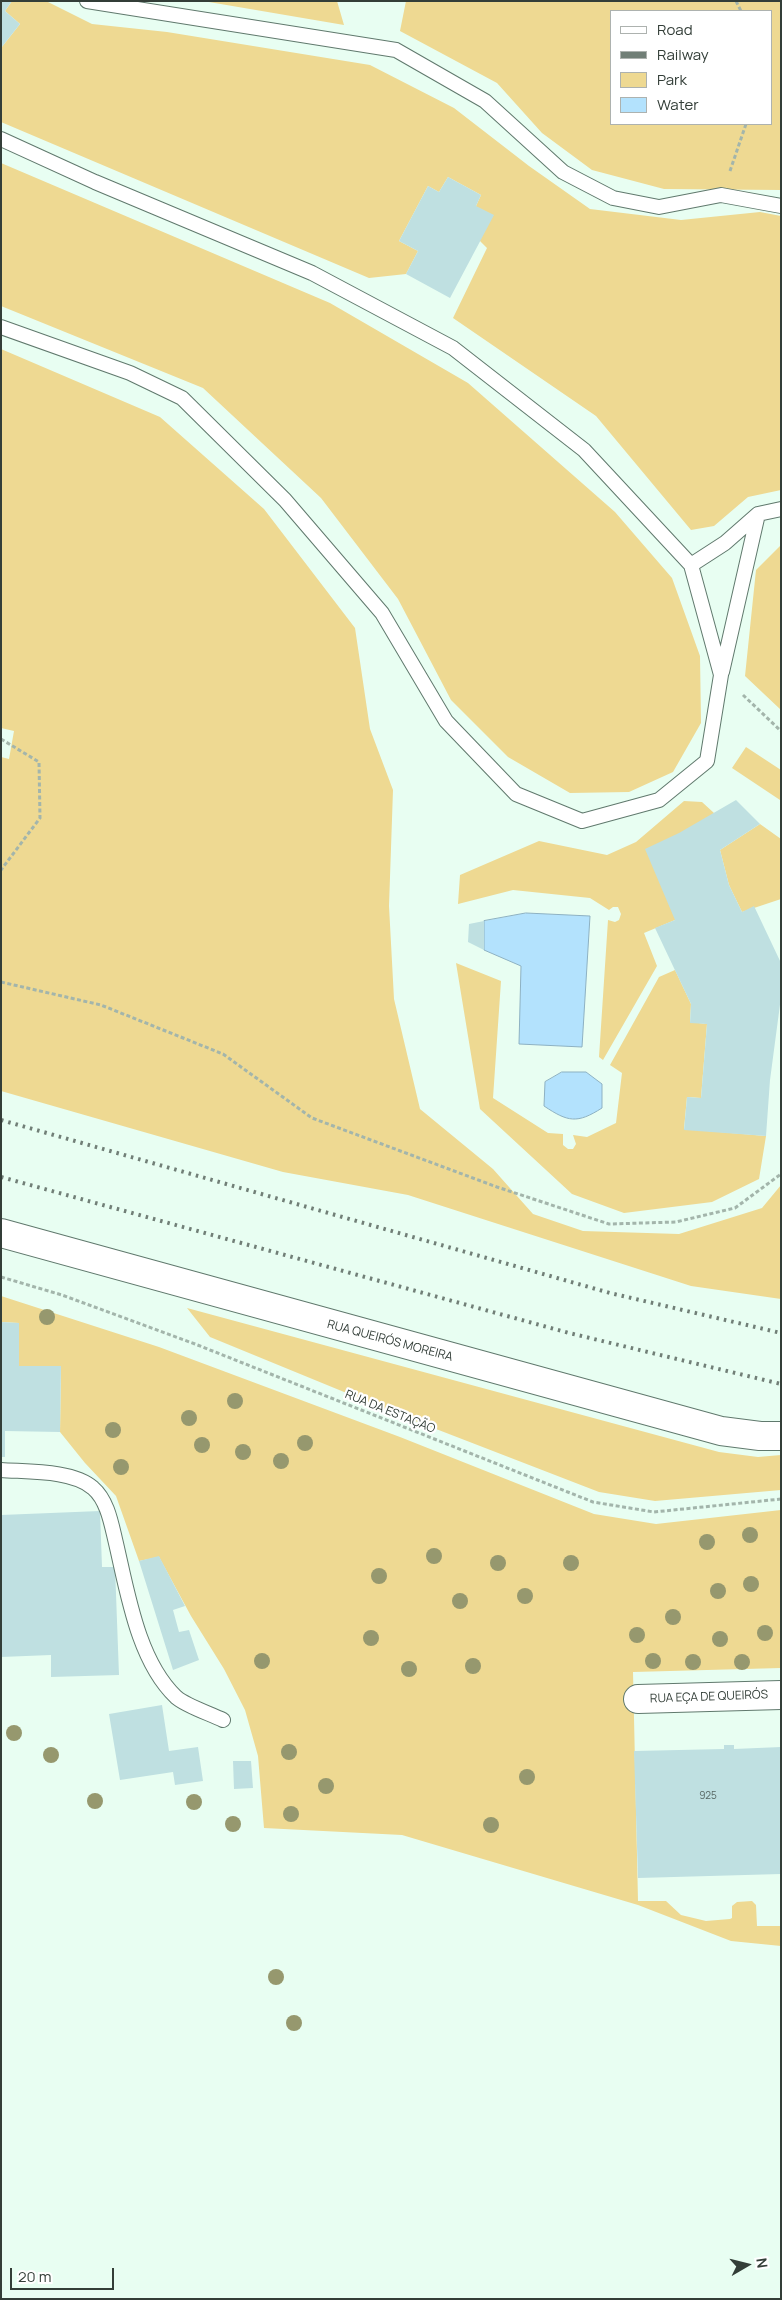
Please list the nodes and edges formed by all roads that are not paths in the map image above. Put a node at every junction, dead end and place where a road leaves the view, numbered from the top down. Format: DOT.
graph roads {
  1 [pos="87,1"];
  2 [pos="1,139"];
  3 [pos="781,206"];
  4 [pos="1,326"];
  5 [pos="781,509"];
  6 [pos="758,514"];
  7 [pos="691,565"];
  8 [pos="721,675"];
  9 [pos="1,1233"];
  10 [pos="781,1436"];
  11 [pos="1,1470"];
  12 [pos="781,1695"];
  13 [pos="638,1699"];
  14 [pos="224,1720"];
  1 -- 3 [label="lane"];
  2 -- 7 [label="lane"];
  4 -- 8 [label="lane"];
  5 -- 6 [label="lane"];
  6 -- 7 [label="lane"];
  6 -- 8 [label="lane"];
  7 -- 8 [label="lane"];
  9 -- 10 [label="main road, RUA QUEIRÓS MOREIRA"];
  11 -- 14 [label="lane"];
  12 -- 13 [label="main road, RUA EÇA DE QUEIRÓS"];
}
